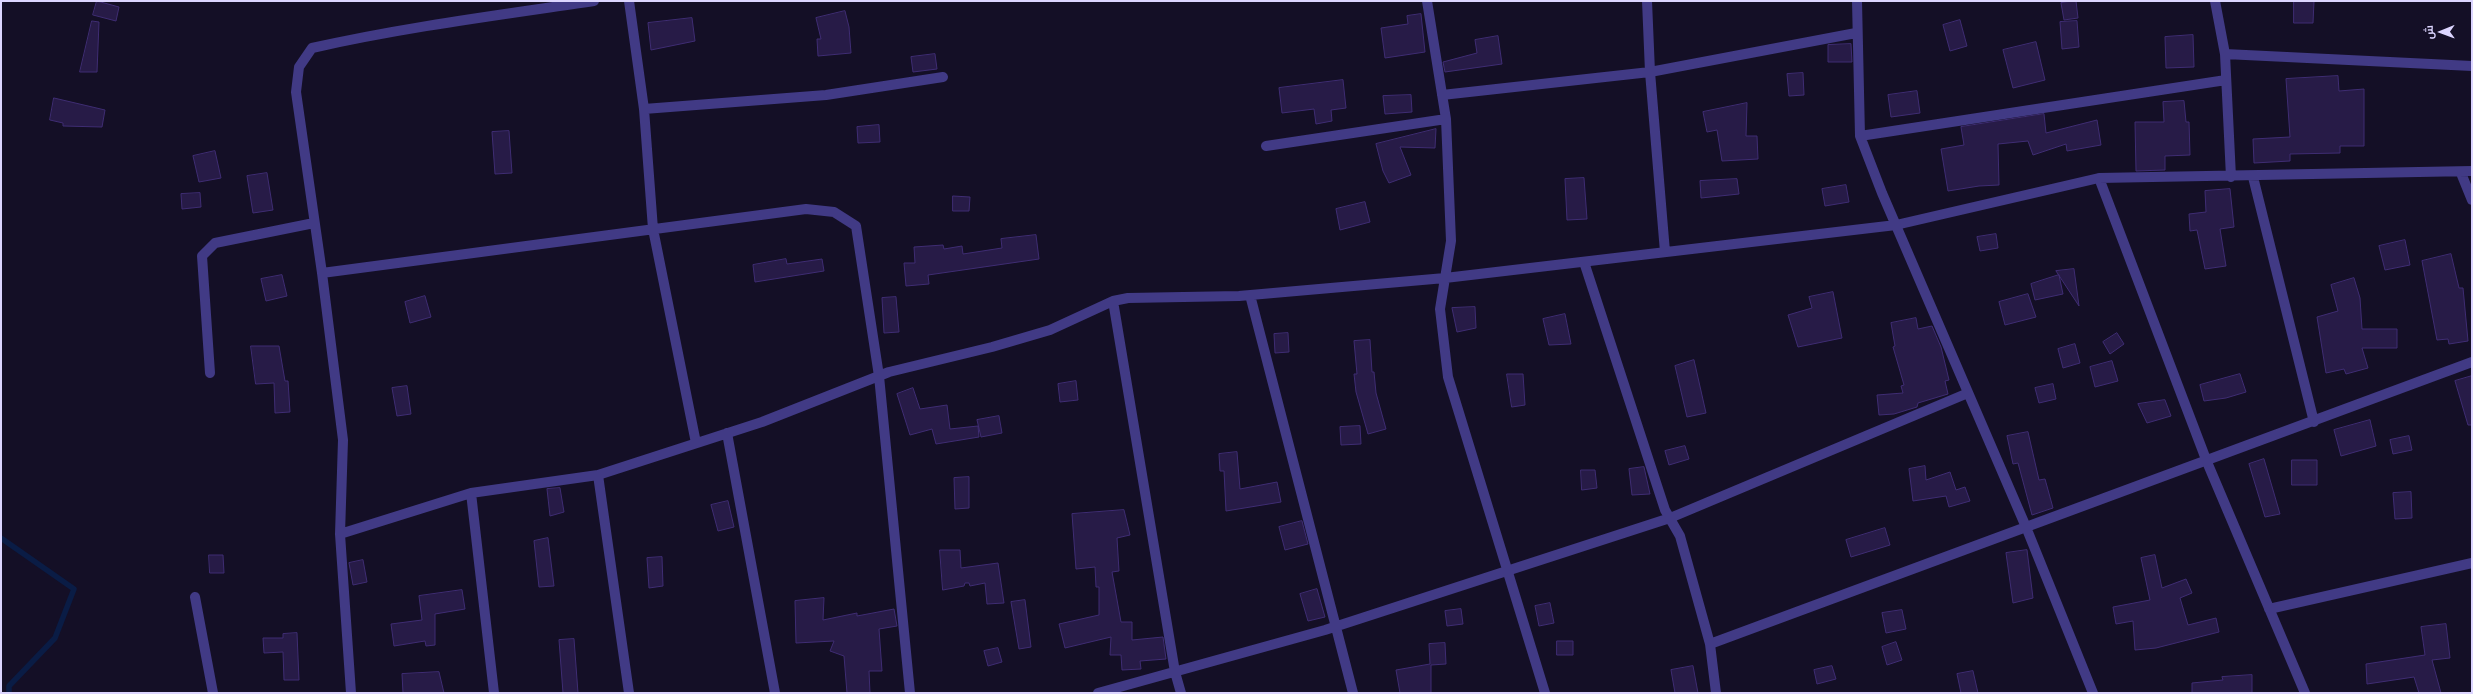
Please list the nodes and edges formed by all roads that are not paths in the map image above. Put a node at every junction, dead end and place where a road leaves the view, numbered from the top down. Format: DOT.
graph roads {
  1 [pos="594,1"];
  2 [pos="629,1"];
  3 [pos="1427,1"];
  4 [pos="1647,1"];
  5 [pos="1857,1"];
  6 [pos="2215,1"];
  7 [pos="1856,33"];
  8 [pos="2225,54"];
  9 [pos="2472,66"];
  10 [pos="1650,72"];
  11 [pos="943,77"];
  12 [pos="2226,80"];
  13 [pos="1442,96"];
  14 [pos="644,109"];
  15 [pos="1446,120"];
  16 [pos="1860,136"];
  17 [pos="1266,146"];
  18 [pos="2472,172"];
  19 [pos="2461,173"];
  20 [pos="2231,177"];
  21 [pos="2253,177"];
  22 [pos="2099,178"];
  23 [pos="2472,200"];
  24 [pos="314,223"];
  25 [pos="1896,225"];
  26 [pos="653,229"];
  27 [pos="1665,252"];
  28 [pos="1584,262"];
  29 [pos="322,273"];
  30 [pos="1445,278"];
  31 [pos="1250,295"];
  32 [pos="1113,301"];
  33 [pos="2472,362"];
  34 [pos="210,373"];
  35 [pos="879,376"];
  36 [pos="1968,393"];
  37 [pos="2314,422"];
  38 [pos="727,433"];
  39 [pos="696,443"];
  40 [pos="2207,462"];
  41 [pos="598,475"];
  42 [pos="471,493"];
  43 [pos="1670,518"];
  44 [pos="2026,527"];
  45 [pos="340,534"];
  46 [pos="2472,563"];
  47 [pos="1507,571"];
  48 [pos="195,597"];
  49 [pos="2269,609"];
  50 [pos="1335,627"];
  51 [pos="1710,644"];
  52 [pos="1175,672"];
  53 [pos="213,693"];
  54 [pos="351,693"];
  55 [pos="494,693"];
  56 [pos="629,693"];
  57 [pos="775,693"];
  58 [pos="910,693"];
  59 [pos="1098,693"];
  60 [pos="1181,693"];
  61 [pos="1353,693"];
  62 [pos="1545,693"];
  63 [pos="1716,693"];
  64 [pos="2093,693"];
  65 [pos="2305,693"];
  1 -- 24 [label="street"];
  2 -- 14 [label="street"];
  3 -- 13 [label="street"];
  4 -- 10 [label="street"];
  5 -- 7 [label="street"];
  6 -- 8 [label="street"];
  7 -- 10 [label="street"];
  7 -- 16 [label="street"];
  8 -- 9 [label="street"];
  8 -- 12 [label="street"];
  10 -- 13 [label="street"];
  10 -- 27 [label="street"];
  11 -- 14 [label="street"];
  12 -- 16 [label="street"];
  12 -- 20 [label="street"];
  13 -- 15 [label="street"];
  14 -- 26 [label="street"];
  15 -- 17 [label="street"];
  15 -- 30 [label="street"];
  16 -- 25 [label="street"];
  18 -- 19 [label="street"];
  19 -- 21 [label="street"];
  19 -- 23 [label="street"];
  20 -- 21 [label="street"];
  20 -- 22 [label="street"];
  21 -- 37 [label="street"];
  22 -- 25 [label="street"];
  22 -- 40 [label="street"];
  24 -- 29 [label="street"];
  24 -- 34 [label="street"];
  25 -- 27 [label="street"];
  25 -- 36 [label="street"];
  26 -- 29 [label="street"];
  26 -- 35 [label="street"];
  26 -- 39 [label="street"];
  27 -- 28 [label="street"];
  28 -- 30 [label="street"];
  28 -- 43 [label="street"];
  29 -- 45 [label="street"];
  30 -- 31 [label="street"];
  30 -- 47 [label="street"];
  31 -- 32 [label="street"];
  31 -- 50 [label="street"];
  32 -- 35 [label="street"];
  32 -- 52 [label="street"];
  33 -- 37 [label="street"];
  35 -- 38 [label="street"];
  35 -- 58 [label="street"];
  36 -- 43 [label="street"];
  36 -- 44 [label="street"];
  37 -- 40 [label="street"];
  38 -- 39 [label="street"];
  38 -- 57 [label="street"];
  39 -- 41 [label="street"];
  40 -- 44 [label="street"];
  40 -- 49 [label="street"];
  41 -- 42 [label="street"];
  41 -- 56 [label="street"];
  42 -- 45 [label="street"];
  42 -- 55 [label="street"];
  43 -- 47 [label="street"];
  43 -- 51 [label="street"];
  44 -- 51 [label="street"];
  44 -- 64 [label="street"];
  45 -- 54 [label="street"];
  46 -- 49 [label="street"];
  47 -- 50 [label="street"];
  47 -- 62 [label="street"];
  48 -- 53 [label="street"];
  49 -- 65 [label="street"];
  50 -- 52 [label="street"];
  50 -- 61 [label="street"];
  51 -- 63 [label="street"];
  52 -- 59 [label="street"];
  52 -- 60 [label="street"];
}
